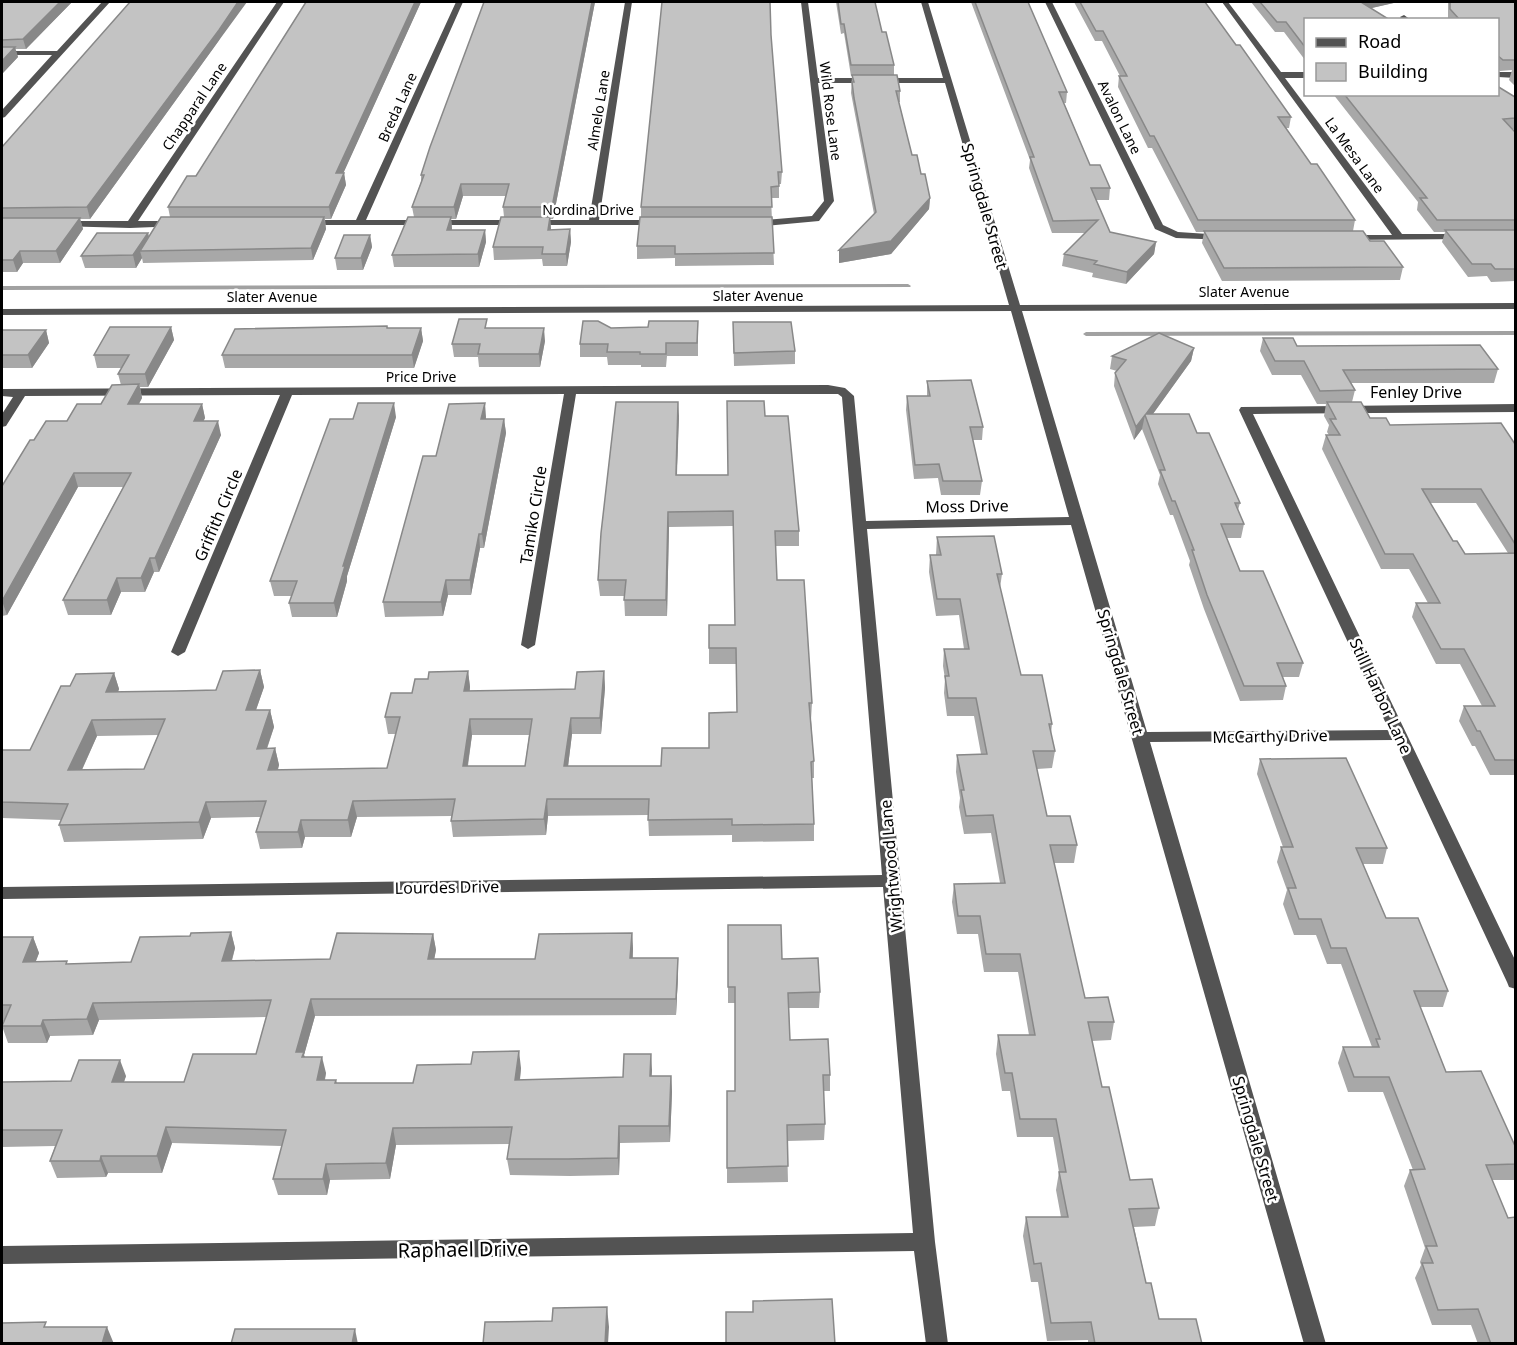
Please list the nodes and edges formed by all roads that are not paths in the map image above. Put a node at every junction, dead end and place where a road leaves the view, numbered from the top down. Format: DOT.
graph roads {
  1 [pos="106,2"];
  2 [pos="280,2"];
  3 [pos="459,2"];
  4 [pos="629,2"];
  5 [pos="804,2"];
  6 [pos="925,2"];
  7 [pos="1048,2"];
  8 [pos="1225,2"];
  9 [pos="2,53"];
  10 [pos="60,53"];
  11 [pos="1279,75"];
  12 [pos="1304,75"];
  13 [pos="1499,75"];
  14 [pos="1515,75"];
  15 [pos="948,80"];
  16 [pos="814,81"];
  17 [pos="2,115"];
  18 [pos="360,223"];
  19 [pos="594,223"];
  20 [pos="665,223"];
  21 [pos="48,224"];
  22 [pos="188,224"];
  23 [pos="291,224"];
  24 [pos="746,224"];
  25 [pos="130,225"];
  26 [pos="1399,237"];
  27 [pos="1469,237"];
  28 [pos="1236,238"];
  29 [pos="1329,238"];
  30 [pos="1515,306"];
  31 [pos="1014,308"];
  32 [pos="2,312"];
  33 [pos="571,390"];
  34 [pos="288,391"];
  35 [pos="841,391"];
  36 [pos="2,393"];
  37 [pos="21,393"];
  38 [pos="1515,408"];
  39 [pos="1245,410"];
  40 [pos="2,423"];
  41 [pos="1077,521"];
  42 [pos="858,525"];
  43 [pos="528,645"];
  44 [pos="178,652"];
  45 [pos="1399,735"];
  46 [pos="1140,738"];
  47 [pos="892,881"];
  48 [pos="2,893"];
  49 [pos="1515,982"];
  50 [pos="924,1242"];
  51 [pos="2,1255"];
  52 [pos="937,1344"];
  53 [pos="1316,1344"];
  1 -- 10 [label="street"];
  2 -- 25 [label="street, Chapparal Lane"];
  3 -- 18 [label="street, Breda Lane"];
  4 -- 19 [label="street, Almelo Lane"];
  5 -- 16 [label="street, Wild Rose Lane"];
  6 -- 15 [label="street, Springdale Street"];
  7 -- 28 [label="street, Avalon Lane"];
  8 -- 11 [label="street, La Mesa Lane"];
  9 -- 10 [label="street"];
  10 -- 17 [label="street"];
  11 -- 12 [label="street"];
  11 -- 26 [label="street, La Mesa Lane"];
  13 -- 14 [label="street"];
  15 -- 16 [label="street"];
  15 -- 31 [label="street, Springdale Street"];
  16 -- 24 [label="street, Wild Rose Lane"];
  18 -- 19 [label="street, Nordina Drive"];
  18 -- 23 [label="street, Nordina Drive"];
  19 -- 20 [label="street, Nordina Drive"];
  21 -- 25 [label="street"];
  22 -- 25 [label="street"];
  26 -- 27 [label="street"];
  26 -- 29 [label="street"];
  30 -- 31 [label="street, Slater Avenue"];
  31 -- 32 [label="street, Slater Avenue"];
  31 -- 41 [label="street, Springdale Street"];
  33 -- 34 [label="street, Price Drive"];
  33 -- 35 [label="street, Price Drive"];
  33 -- 43 [label="street, Tamiko Circle"];
  34 -- 37 [label="street, Price Drive"];
  34 -- 44 [label="street, Griffith Circle"];
  35 -- 42 [label="street, Wrightwood Lane"];
  36 -- 37 [label="street, Price Drive"];
  37 -- 40 [label="street"];
  38 -- 39 [label="street, Fenley Drive"];
  39 -- 45 [label="street, Still Harbor Lane"];
  41 -- 42 [label="street, Moss Drive"];
  41 -- 46 [label="street, Springdale Street"];
  42 -- 47 [label="street, Wrightwood Lane"];
  45 -- 46 [label="street, McCarthy Drive"];
  45 -- 49 [label="street, Still Harbor Lane"];
  46 -- 53 [label="street, Springdale Street"];
  47 -- 48 [label="street, Lourdes Drive"];
  47 -- 50 [label="street, Wrightwood Lane"];
  50 -- 51 [label="street, Raphael Drive"];
  50 -- 52 [label="street, Wrightwood Lane"];
}
